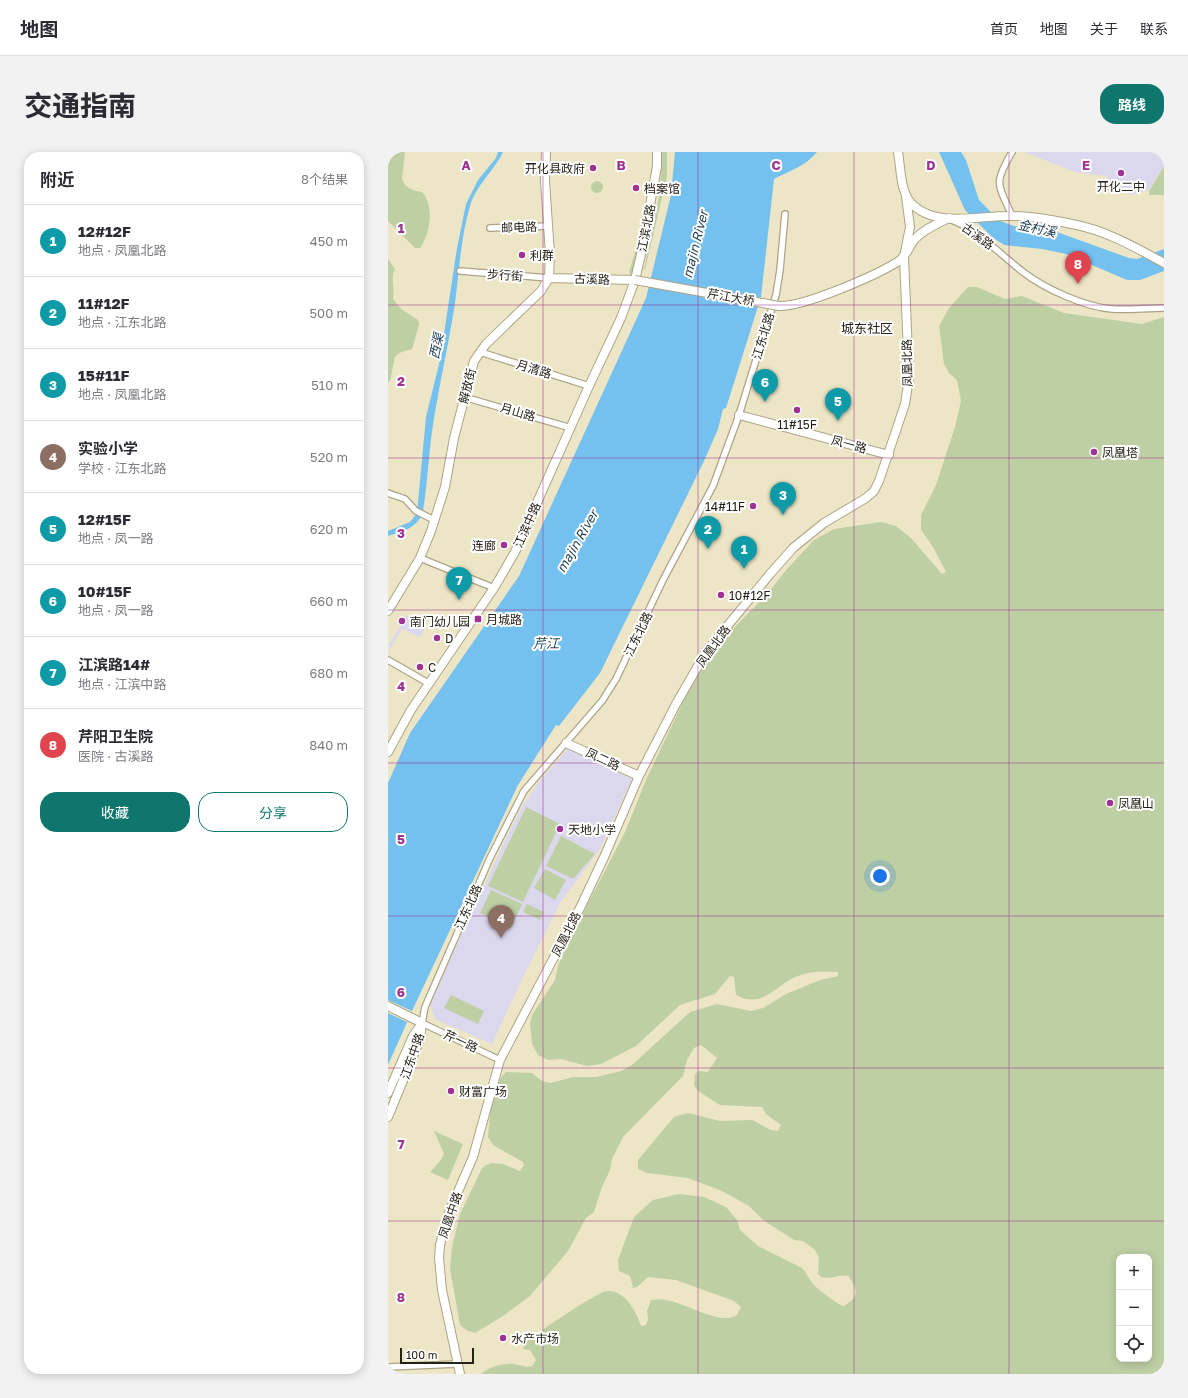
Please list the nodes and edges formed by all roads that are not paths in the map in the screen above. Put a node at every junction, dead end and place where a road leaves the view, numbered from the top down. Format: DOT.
graph roads {
  1 [pos="546,152"];
  2 [pos="657,152"];
  3 [pos="898,152"];
  4 [pos="1012,152"];
  5 [pos="906,196"];
  6 [pos="785,214"];
  7 [pos="1012,216"];
  8 [pos="949,218"];
  9 [pos="549,226"];
  10 [pos="490,228"];
  11 [pos="904,257"];
  12 [pos="1164,263"];
  13 [pos="460,271"];
  14 [pos="549,278"];
  15 [pos="635,280"];
  16 [pos="779,306"];
  17 [pos="1164,308"];
  18 [pos="480,352"];
  19 [pos="589,386"];
  20 [pos="464,397"];
  21 [pos="739,415"];
  22 [pos="571,428"];
  23 [pos="889,455"];
  24 [pos="388,493"];
  25 [pos="434,520"];
  26 [pos="420,558"];
  27 [pos="494,588"];
  28 [pos="388,611"];
  29 [pos="388,660"];
  30 [pos="428,683"];
  31 [pos="566,742"];
  32 [pos="389,748"];
  33 [pos="639,776"];
  34 [pos="388,1006"];
  35 [pos="422,1022"];
  36 [pos="500,1060"];
  37 [pos="388,1094"];
  38 [pos="388,1117"];
  39 [pos="458,1364"];
  40 [pos="388,1367"];
  41 [pos="460,1374"];
  1 -- 9 [label="street"];
  2 -- 15 [label="street, 江滨北路"];
  3 -- 5 [label="street, 凤凰北路"];
  4 -- 7 [label="street"];
  5 -- 8 [label="street"];
  5 -- 11 [label="street, 凤凰北路"];
  6 -- 21 [label="street, 江东北路"];
  7 -- 8 [label="street"];
  7 -- 12 [label="street"];
  8 -- 11 [label="street, 古溪路"];
  8 -- 17 [label="street, 古溪路"];
  9 -- 10 [label="street, 邮电路"];
  9 -- 14 [label="street"];
  11 -- 16 [label="street, 古溪路"];
  11 -- 23 [label="street, 凤凰北路"];
  13 -- 14 [label="street, 步行街"];
  14 -- 15 [label="street, 古溪路"];
  14 -- 18 [label="street, 解放街"];
  15 -- 16 [label="street, 芹江大桥, bridge"];
  15 -- 19 [label="street, 江滨中路"];
  18 -- 19 [label="street, 月清路"];
  18 -- 20 [label="street, 解放街"];
  19 -- 22 [label="street, 江滨中路"];
  20 -- 22 [label="street, 月山路"];
  20 -- 25 [label="street, 解放街"];
  21 -- 23 [label="street, 凤一路"];
  21 -- 31 [label="street, 江东北路"];
  22 -- 27 [label="street, 江滨中路"];
  23 -- 33 [label="street, 凤凰北路"];
  24 -- 25 [label="street"];
  25 -- 26 [label="street, 解放街"];
  26 -- 27 [label="street"];
  26 -- 28 [label="street, 解放街"];
  27 -- 30 [label="street, 江滨中路"];
  29 -- 30 [label="street"];
  30 -- 32 [label="street, 江滨中路"];
  31 -- 33 [label="street, 凤二路"];
  31 -- 35 [label="street, 江东北路"];
  33 -- 36 [label="street, 凤凰北路"];
  34 -- 35 [label="street"];
  35 -- 36 [label="street, 芹一路"];
  35 -- 37 [label="street, 江东中路"];
  35 -- 38 [label="street, 江东中路"];
  36 -- 39 [label="street, 凤凰中路"];
  39 -- 40 [label="street"];
  39 -- 41 [label="street"];
}
